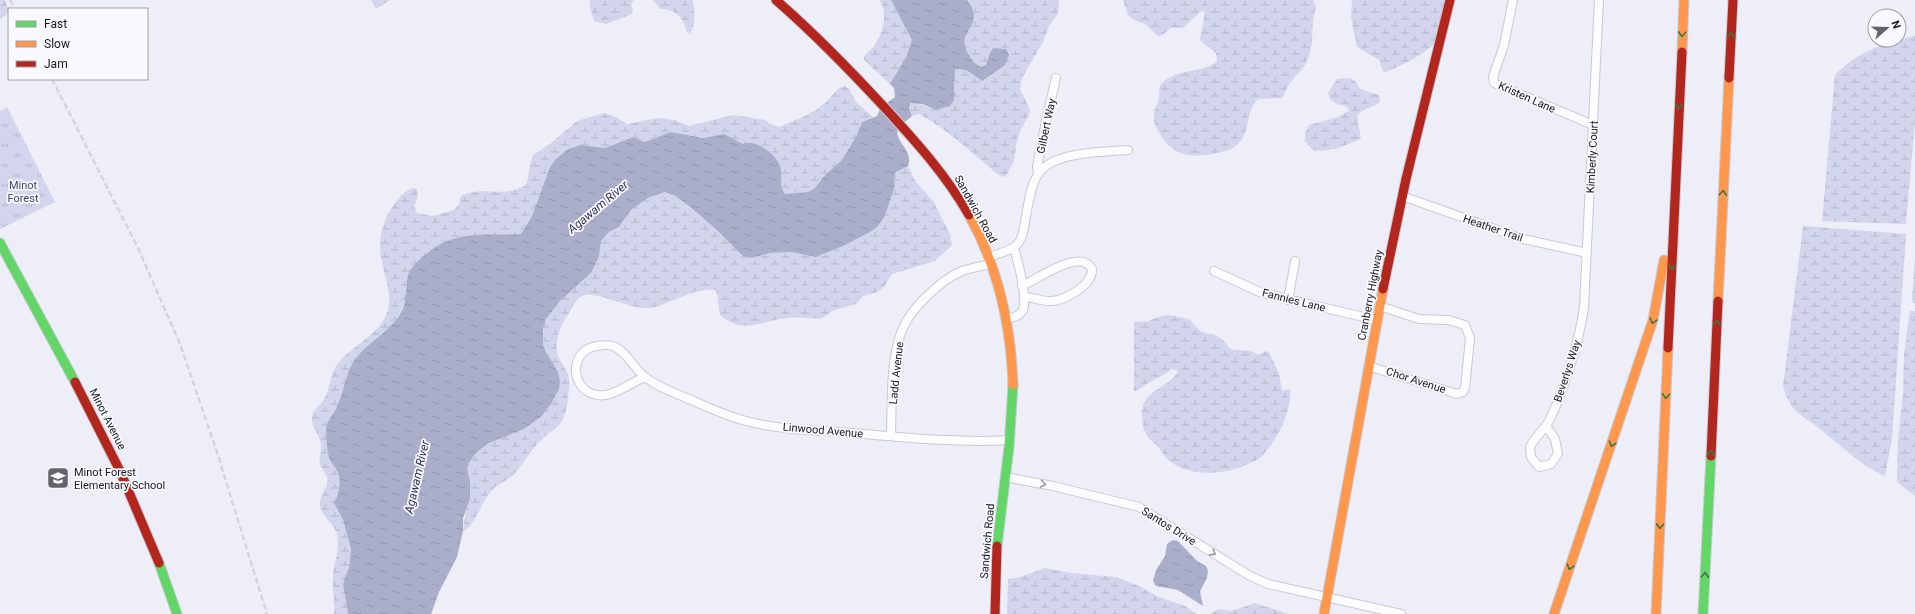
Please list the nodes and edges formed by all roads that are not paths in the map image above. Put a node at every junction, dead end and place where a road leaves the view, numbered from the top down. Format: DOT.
graph roads {
  1 [pos="776,0"];
  2 [pos="1450,0"];
  3 [pos="1514,0"];
  4 [pos="1599,0"];
  5 [pos="1684,0"];
  6 [pos="1733,0"];
  7 [pos="1056,78"];
  8 [pos="1593,125"];
  9 [pos="1128,150"];
  10 [pos="1038,173"];
  11 [pos="1402,196"];
  12 [pos="1675,200"];
  13 [pos="0,243"];
  14 [pos="1014,248"];
  15 [pos="1586,253"];
  16 [pos="990,260"];
  17 [pos="1295,261"];
  18 [pos="1214,271"];
  19 [pos="1022,286"];
  20 [pos="1024,297"];
  21 [pos="1288,300"];
  22 [pos="1379,306"];
  23 [pos="1584,314"];
  24 [pos="1007,319"];
  25 [pos="1376,320"];
  26 [pos="1368,366"];
  27 [pos="645,377"];
  28 [pos="1546,426"];
  29 [pos="891,436"];
  30 [pos="1009,440"];
  31 [pos="1004,477"];
  32 [pos="1566,581"];
  33 [pos="1326,597"];
  34 [pos="177,614"];
  35 [pos="995,614"];
  36 [pos="1320,614"];
  37 [pos="1324,614"];
  38 [pos="1400,614"];
  39 [pos="1554,614"];
  40 [pos="1561,614"];
  41 [pos="1656,614"];
  42 [pos="1703,614"];
  1 -- 16 [label="main road, Sandwich Road"];
  2 -- 11 [label="main road, Cranberry Highway"];
  3 -- 8 [label="street, Kristen Lane"];
  4 -- 8 [label="street, Kimberly Court"];
  5 -- 12 [label="main road, one-way"];
  42 -- 6 [label="main road, one-way"];
  7 -- 10 [label="street, Gilbert Way"];
  8 -- 15 [label="street, Kimberly Court"];
  9 -- 10 [label="street"];
  10 -- 14 [label="street, Gilbert Way"];
  11 -- 15 [label="street, Heather Trail"];
  11 -- 22 [label="main road, Cranberry Highway"];
  12 -- 32 [label="main road, one-way"];
  12 -- 41 [label="main road, one-way"];
  13 -- 34 [label="main road, Minot Avenue"];
  14 -- 16 [label="street, Ladd Avenue"];
  14 -- 19 [label="street"];
  15 -- 23 [label="street, Kimberly Court"];
  16 -- 24 [label="main road, Sandwich Road"];
  16 -- 29 [label="street, Ladd Avenue"];
  17 -- 21 [label="street"];
  18 -- 21 [label="street, Fannies Lane"];
  19 -- 20 [label="street"];
  19 -- 20 [label="street"];
  20 -- 24 [label="street"];
  21 -- 25 [label="street, Fannies Lane"];
  22 -- 25 [label="main road, Cranberry Highway"];
  22 -- 26 [label="street, Chor Avenue"];
  23 -- 28 [label="street, Beverlys Way"];
  24 -- 30 [label="main road, Sandwich Road"];
  25 -- 26 [label="main road, Cranberry Highway"];
  26 -- 33 [label="main road, Cranberry Highway"];
  27 -- 27 [label="street, Linwood Avenue"];
  27 -- 29 [label="street, Linwood Avenue"];
  28 -- 28 [label="street, Beverlys Way"];
  29 -- 30 [label="street, Linwood Avenue"];
  30 -- 31 [label="main road, Sandwich Road"];
  31 -- 33 [label="street, Santos Drive, one-way"];
  31 -- 35 [label="main road, Sandwich Road"];
  32 -- 39 [label="main road"];
  32 -- 40 [label="main road"];
  33 -- 36 [label="main road, Cranberry Highway"];
  33 -- 37 [label="main road, Cranberry Highway"];
  33 -- 38 [label="street, Santos Drive"];
}
